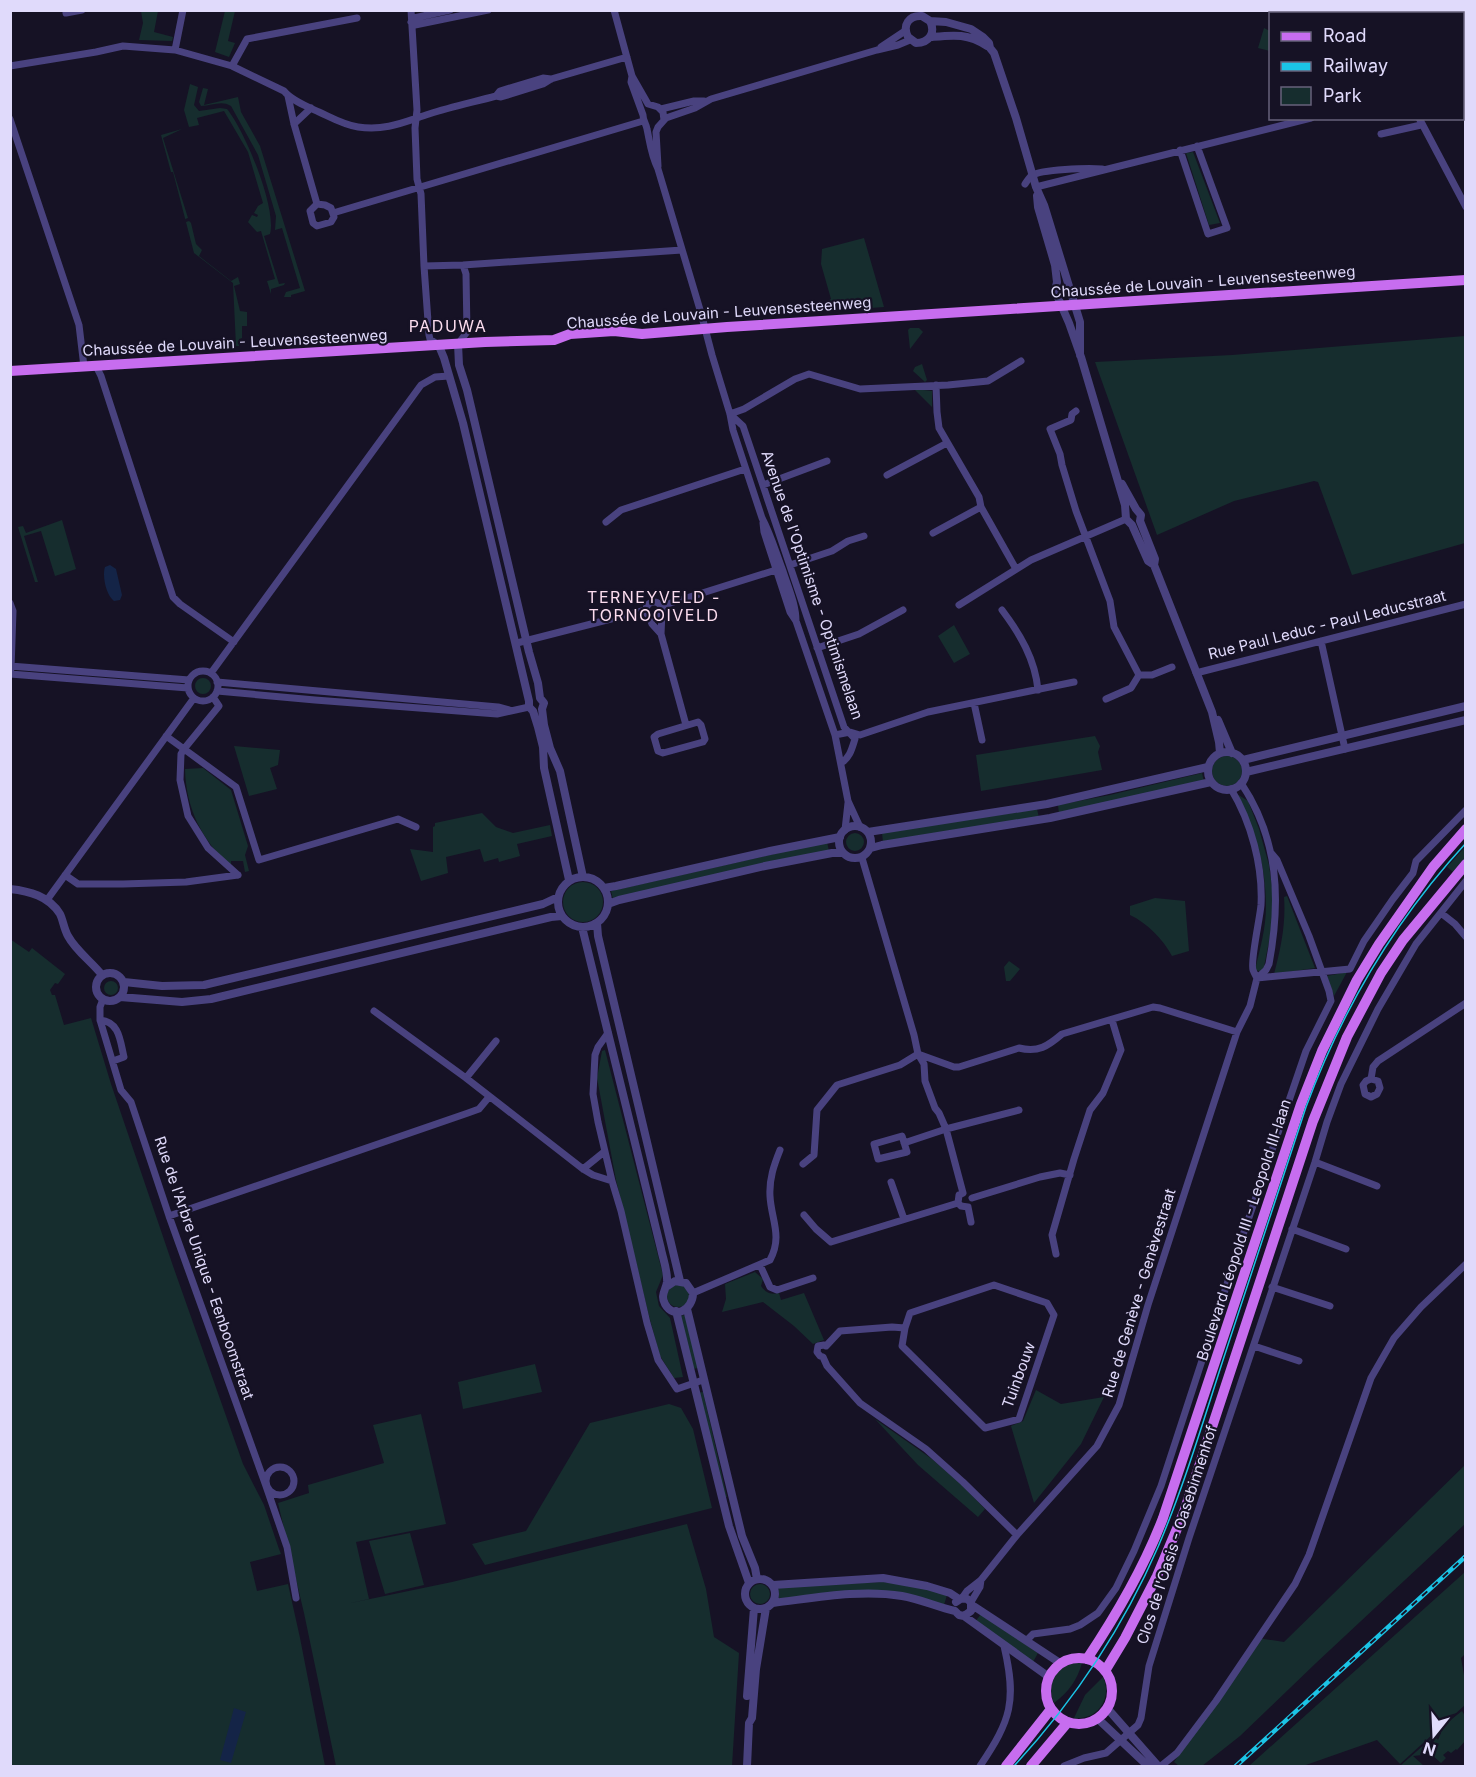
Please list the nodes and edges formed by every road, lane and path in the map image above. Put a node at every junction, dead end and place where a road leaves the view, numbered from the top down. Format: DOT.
graph roads {
  1 [pos="82,10"];
  2 [pos="183,10"];
  3 [pos="411,10"];
  4 [pos="450,10"];
  5 [pos="488,10"];
  6 [pos="614,10"];
  7 [pos="66,13"];
  8 [pos="922,13"];
  9 [pos="912,14"];
  10 [pos="357,18"];
  11 [pos="930,21"];
  12 [pos="411,22"];
  13 [pos="905,31"];
  14 [pos="910,39"];
  15 [pos="932,40"];
  16 [pos="990,48"];
  17 [pos="175,50"];
  18 [pos="877,50"];
  19 [pos="627,57"];
  20 [pos="10,66"];
  21 [pos="232,66"];
  22 [pos="632,76"];
  23 [pos="288,96"];
  24 [pos="707,101"];
  25 [pos="652,106"];
  26 [pos="311,108"];
  27 [pos="661,109"];
  28 [pos="10,119"];
  29 [pos="415,120"];
  30 [pos="644,120"];
  31 [pos="663,120"];
  32 [pos="1303,120"];
  33 [pos="1420,122"];
  34 [pos="294,124"];
  35 [pos="658,127"];
  36 [pos="1381,134"];
  37 [pos="1197,146"];
  38 [pos="1180,150"];
  39 [pos="658,169"];
  40 [pos="1102,169"];
  41 [pos="1032,175"];
  42 [pos="1025,184"];
  43 [pos="419,187"];
  44 [pos="1036,187"];
  45 [pos="317,204"];
  46 [pos="1466,207"];
  47 [pos="333,213"];
  48 [pos="681,250"];
  49 [pos="463,265"];
  50 [pos="424,266"];
  51 [pos="1466,280"];
  52 [pos="1075,305"];
  53 [pos="1062,306"];
  54 [pos="705,329"];
  55 [pos="458,344"];
  56 [pos="439,346"];
  57 [pos="1080,355"];
  58 [pos="1021,361"];
  59 [pos="90,366"];
  60 [pos="10,371"];
  61 [pos="461,374"];
  62 [pos="448,376"];
  63 [pos="936,385"];
  64 [pos="1076,411"];
  65 [pos="730,414"];
  66 [pos="947,443"];
  67 [pos="827,461"];
  68 [pos="745,469"];
  69 [pos="1115,473"];
  70 [pos="887,475"];
  71 [pos="763,485"];
  72 [pos="492,495"];
  73 [pos="481,497"];
  74 [pos="981,507"];
  75 [pos="1131,520"];
  76 [pos="606,522"];
  77 [pos="933,534"];
  78 [pos="864,536"];
  79 [pos="1086,537"];
  80 [pos="790,565"];
  81 [pos="779,569"];
  82 [pos="1016,569"];
  83 [pos="10,603"];
  84 [pos="959,604"];
  85 [pos="1466,604"];
  86 [pos="662,609"];
  87 [pos="903,610"];
  88 [pos="1002,610"];
  89 [pos="647,612"];
  90 [pos="661,634"];
  91 [pos="526,641"];
  92 [pos="1321,641"];
  93 [pos="234,642"];
  94 [pos="517,643"];
  95 [pos="817,648"];
  96 [pos="11,666"];
  97 [pos="1172,667"];
  98 [pos="211,673"];
  99 [pos="1196,673"];
  100 [pos="11,674"];
  101 [pos="1139,675"];
  102 [pos="189,680"];
  103 [pos="1074,682"];
  104 [pos="188,688"];
  105 [pos="216,690"];
  106 [pos="1038,690"];
  107 [pos="194,698"];
  108 [pos="1106,699"];
  109 [pos="974,703"];
  110 [pos="1466,706"];
  111 [pos="533,707"];
  112 [pos="1212,712"];
  113 [pos="1466,720"];
  114 [pos="686,725"];
  115 [pos="850,732"];
  116 [pos="835,735"];
  117 [pos="166,736"];
  118 [pos="1343,736"];
  119 [pos="982,740"];
  120 [pos="184,749"];
  121 [pos="1345,749"];
  122 [pos="1220,753"];
  123 [pos="1232,753"];
  124 [pos="1243,760"];
  125 [pos="842,763"];
  126 [pos="1208,767"];
  127 [pos="1246,772"];
  128 [pos="1211,782"];
  129 [pos="1241,783"];
  130 [pos="1231,789"];
  131 [pos="848,801"];
  132 [pos="1466,810"];
  133 [pos="416,826"];
  134 [pos="864,829"];
  135 [pos="1466,829"];
  136 [pos="842,833"];
  137 [pos="871,848"];
  138 [pos="843,853"];
  139 [pos="1272,854"];
  140 [pos="862,858"];
  141 [pos="1466,864"];
  142 [pos="64,875"];
  143 [pos="583,876"];
  144 [pos="569,880"];
  145 [pos="1466,881"];
  146 [pos="604,888"];
  147 [pos="10,889"];
  148 [pos="558,897"];
  149 [pos="46,900"];
  150 [pos="608,904"];
  151 [pos="1440,913"];
  152 [pos="562,916"];
  153 [pos="597,923"];
  154 [pos="582,927"];
  155 [pos="1466,937"];
  156 [pos="401,938"];
  157 [pos="405,951"];
  158 [pos="1322,972"];
  159 [pos="102,975"];
  160 [pos="1257,978"];
  161 [pos="124,982"];
  162 [pos="120,997"];
  163 [pos="103,999"];
  164 [pos="1466,1003"];
  165 [pos="374,1011"];
  166 [pos="100,1020"];
  167 [pos="1112,1020"];
  168 [pos="1237,1032"];
  169 [pos="608,1034"];
  170 [pos="496,1041"];
  171 [pos="918,1054"];
  172 [pos="113,1061"];
  173 [pos="466,1078"];
  174 [pos="1371,1079"];
  175 [pos="489,1097"];
  176 [pos="1019,1110"];
  177 [pos="1317,1110"];
  178 [pos="1327,1122"];
  179 [pos="946,1130"];
  180 [pos="904,1143"];
  181 [pos="780,1150"];
  182 [pos="604,1152"];
  183 [pos="1315,1162"];
  184 [pos="803,1164"];
  185 [pos="583,1169"];
  186 [pos="1070,1175"];
  187 [pos="612,1181"];
  188 [pos="891,1182"];
  189 [pos="1377,1186"];
  190 [pos="963,1193"];
  191 [pos="972,1198"];
  192 [pos="958,1203"];
  193 [pos="968,1207"];
  194 [pos="804,1215"];
  195 [pos="170,1216"];
  196 [pos="904,1219"];
  197 [pos="971,1222"];
  198 [pos="1292,1229"];
  199 [pos="1346,1249"];
  200 [pos="1056,1254"];
  201 [pos="1466,1264"];
  202 [pos="760,1266"];
  203 [pos="813,1278"];
  204 [pos="680,1281"];
  205 [pos="666,1287"];
  206 [pos="1272,1287"];
  207 [pos="693,1293"];
  208 [pos="1330,1306"];
  209 [pos="687,1309"];
  210 [pos="676,1311"];
  211 [pos="905,1328"];
  212 [pos="1254,1346"];
  213 [pos="1299,1361"];
  214 [pos="703,1380"];
  215 [pos="693,1383"];
  216 [pos="266,1486"];
  217 [pos="1017,1535"];
  218 [pos="753,1581"];
  219 [pos="773,1586"];
  220 [pos="296,1598"];
  221 [pos="966,1601"];
  222 [pos="769,1605"];
  223 [pos="754,1608"];
  224 [pos="955,1611"];
  225 [pos="964,1616"];
  226 [pos="1028,1640"];
  227 [pos="1004,1646"];
  228 [pos="1087,1659"];
  229 [pos="1060,1664"];
  230 [pos="1106,1671"];
  231 [pos="1049,1677"];
  232 [pos="1051,1708"];
  233 [pos="1107,1708"];
  234 [pos="1097,1718"];
  235 [pos="1068,1722"];
  236 [pos="749,1723"];
  237 [pos="1130,1732"];
  238 [pos="1120,1740"];
  239 [pos="747,1767"];
  240 [pos="980,1767"];
  241 [pos="1006,1767"];
  242 [pos="1031,1767"];
  243 [pos="1064,1767"];
  244 [pos="1148,1767"];
  245 [pos="1160,1767"];
  1 -- 7 [label="street"];
  2 -- 17 [label="street"];
  3 -- 12 [label="street"];
  4 -- 12 [label="street"];
  5 -- 12 [label="street"];
  6 -- 19 [label="street"];
  8 -- 9 [label="street"];
  8 -- 11 [label="street"];
  9 -- 13 [label="street"];
  10 -- 21 [label="street"];
  11 -- 15 [label="street"];
  11 -- 16 [label="street"];
  12 -- 29 [label="street"];
  13 -- 14 [label="street"];
  13 -- 18 [label="street"];
  14 -- 15 [label="street"];
  14 -- 18 [label="street"];
  15 -- 16 [label="street"];
  16 -- 41 [label="street"];
  17 -- 20 [label="street"];
  17 -- 21 [label="street"];
  18 -- 24 [label="street"];
  19 -- 22 [label="street"];
  19 -- 29 [label="street"];
  21 -- 23 [label="street"];
  22 -- 25 [label="street"];
  22 -- 30 [label="street"];
  23 -- 26 [label="street"];
  23 -- 34 [label="street"];
  24 -- 27 [label="street"];
  24 -- 31 [label="street"];
  25 -- 27 [label="street"];
  25 -- 30 [label="street"];
  26 -- 29 [label="street"];
  26 -- 34 [label="street"];
  27 -- 31 [label="street"];
  28 -- 59 [label="street"];
  29 -- 43 [label="street"];
  30 -- 35 [label="street"];
  30 -- 39 [label="street"];
  30 -- 43 [label="street"];
  31 -- 35 [label="street"];
  32 -- 37 [label="street"];
  33 -- 36 [label="street"];
  33 -- 46 [label="street"];
  34 -- 45 [label="street"];
  35 -- 39 [label="street"];
  37 -- 38 [label="street"];
  37 -- 38 [label="street"];
  38 -- 40 [label="street"];
  39 -- 48 [label="street, Avenue de l'Optimisme - Optimismelaan"];
  40 -- 41 [label="street"];
  40 -- 44 [label="street"];
  41 -- 42 [label="street"];
  41 -- 44 [label="street"];
  43 -- 47 [label="street"];
  43 -- 50 [label="street"];
  44 -- 52 [label="street"];
  44 -- 53 [label="street"];
  45 -- 47 [label="street"];
  45 -- 47 [label="street"];
  48 -- 49 [label="street"];
  48 -- 54 [label="street, Avenue de l'Optimisme - Optimismelaan"];
  49 -- 50 [label="street"];
  49 -- 55 [label="street"];
  50 -- 56 [label="street"];
  51 -- 52 [label="main road, Chaussée de Louvain - Leuvensesteenweg"];
  52 -- 53 [label="main road, Chaussée de Louvain - Leuvensesteenweg"];
  52 -- 57 [label="street"];
  53 -- 54 [label="main road, Chaussée de Louvain - Leuvensesteenweg"];
  53 -- 57 [label="street"];
  54 -- 55 [label="main road, Chaussée de Louvain - Leuvensesteenweg"];
  54 -- 65 [label="street, Avenue de l'Optimisme - Optimismelaan"];
  55 -- 56 [label="main road, Chaussée de Louvain - Leuvensesteenweg"];
  55 -- 61 [label="street"];
  56 -- 59 [label="main road, Chaussée de Louvain - Leuvensesteenweg"];
  56 -- 62 [label="street"];
  57 -- 69 [label="street"];
  58 -- 63 [label="street"];
  59 -- 60 [label="main road, Chaussée de Louvain - Leuvensesteenweg"];
  59 -- 93 [label="street"];
  61 -- 62 [label="street"];
  61 -- 72 [label="street"];
  62 -- 73 [label="street"];
  62 -- 93 [label="street"];
  63 -- 65 [label="street"];
  63 -- 66 [label="street"];
  64 -- 79 [label="street"];
  65 -- 68 [label="street, Avenue de l'Optimisme - Optimismelaan"];
  65 -- 71 [label="street, Avenue de l'Optimisme - Optimismelaan"];
  66 -- 70 [label="street"];
  66 -- 74 [label="street"];
  67 -- 71 [label="street"];
  68 -- 76 [label="street"];
  68 -- 81 [label="street, Avenue de l'Optimisme - Optimismelaan"];
  69 -- 75 [label="street"];
  69 -- 75 [label="street"];
  71 -- 80 [label="street, Avenue de l'Optimisme - Optimismelaan"];
  72 -- 73 [label="street"];
  72 -- 91 [label="street"];
  73 -- 94 [label="street"];
  74 -- 77 [label="street"];
  74 -- 82 [label="street"];
  75 -- 79 [label="street"];
  75 -- 99 [label="street"];
  78 -- 80 [label="street"];
  79 -- 82 [label="street"];
  79 -- 101 [label="street"];
  80 -- 95 [label="street, Avenue de l'Optimisme - Optimismelaan"];
  81 -- 86 [label="street"];
  81 -- 116 [label="street, Avenue de l'Optimisme - Optimismelaan"];
  82 -- 84 [label="street"];
  83 -- 96 [label="street"];
  85 -- 92 [label="street, Rue Paul Leduc - Paul Leducstraat"];
  86 -- 89 [label="street"];
  86 -- 89 [label="street"];
  86 -- 90 [label="street"];
  87 -- 95 [label="street"];
  88 -- 106 [label="street"];
  89 -- 90 [label="street"];
  89 -- 91 [label="street"];
  90 -- 114 [label="street"];
  91 -- 94 [label="street"];
  91 -- 111 [label="street"];
  92 -- 99 [label="street, Rue Paul Leduc - Paul Leducstraat"];
  92 -- 118 [label="street"];
  93 -- 98 [label="street"];
  94 -- 111 [label="street"];
  95 -- 115 [label="street, Avenue de l'Optimisme - Optimismelaan"];
  96 -- 100 [label="street"];
  96 -- 102 [label="street"];
  97 -- 101 [label="street"];
  98 -- 102 [label="street"];
  98 -- 105 [label="street"];
  99 -- 112 [label="street"];
  100 -- 104 [label="street"];
  101 -- 108 [label="street"];
  102 -- 104 [label="street"];
  103 -- 106 [label="street"];
  104 -- 107 [label="street"];
  105 -- 107 [label="street"];
  105 -- 111 [label="street"];
  105 -- 120 [label="street"];
  106 -- 109 [label="street"];
  107 -- 117 [label="street"];
  109 -- 115 [label="street"];
  109 -- 119 [label="street"];
  110 -- 118 [label="street"];
  111 -- 143 [label="street"];
  111 -- 144 [label="street"];
  112 -- 122 [label="street"];
  112 -- 123 [label="street"];
  113 -- 121 [label="street"];
  114 -- 114 [label="street"];
  115 -- 116 [label="street"];
  115 -- 125 [label="street, Avenue de l'Optimisme - Optimismelaan"];
  116 -- 125 [label="street, Avenue de l'Optimisme - Optimismelaan"];
  117 -- 120 [label="street"];
  117 -- 142 [label="street"];
  118 -- 121 [label="street"];
  118 -- 124 [label="street"];
  120 -- 133 [label="street"];
  120 -- 142 [label="street"];
  121 -- 127 [label="street"];
  122 -- 123 [label="street"];
  122 -- 126 [label="street"];
  123 -- 124 [label="street"];
  124 -- 127 [label="street"];
  125 -- 131 [label="street, Avenue de l'Optimisme - Optimismelaan"];
  126 -- 128 [label="street"];
  126 -- 134 [label="street"];
  127 -- 129 [label="street"];
  128 -- 130 [label="street"];
  128 -- 137 [label="street"];
  129 -- 130 [label="street"];
  129 -- 139 [label="street, Rue de Genève - Genèvestraat"];
  130 -- 160 [label="street, Rue de Genève - Genèvestraat"];
  131 -- 134 [label="street, Avenue de l'Optimisme - Optimismelaan"];
  131 -- 136 [label="street, Avenue de l'Optimisme - Optimismelaan"];
  132 -- 158 [label="street"];
  134 -- 136 [label="street"];
  134 -- 137 [label="street"];
  135 -- 228 [label="main road, Boulevard Léopold III - Leopold III-laan"];
  136 -- 138 [label="street"];
  136 -- 146 [label="street"];
  137 -- 140 [label="street"];
  138 -- 140 [label="street"];
  138 -- 150 [label="street"];
  139 -- 158 [label="street, Rue de Genève - Genèvestraat"];
  139 -- 160 [label="street, Rue de Genève - Genèvestraat"];
  140 -- 171 [label="street"];
  141 -- 177 [label="main road, Boulevard Léopold III - Leopold III-laan"];
  142 -- 149 [label="street"];
  143 -- 144 [label="street"];
  143 -- 146 [label="street"];
  144 -- 148 [label="street"];
  145 -- 151 [label="street"];
  146 -- 150 [label="street"];
  147 -- 149 [label="street"];
  148 -- 152 [label="street"];
  148 -- 156 [label="street"];
  149 -- 159 [label="street"];
  150 -- 153 [label="street"];
  151 -- 155 [label="street"];
  151 -- 178 [label="street, Clos de l'Oasis - Oasebinnenhof"];
  152 -- 154 [label="street"];
  152 -- 157 [label="street"];
  153 -- 154 [label="street"];
  153 -- 204 [label="street"];
  154 -- 169 [label="street"];
  156 -- 157 [label="street"];
  156 -- 161 [label="street"];
  157 -- 162 [label="street"];
  158 -- 160 [label="street"];
  158 -- 226 [label="street, Rue de Genève - Genèvestraat"];
  159 -- 161 [label="street"];
  159 -- 163 [label="street"];
  160 -- 168 [label="street, Rue de Genève - Genèvestraat"];
  161 -- 162 [label="street"];
  162 -- 163 [label="street"];
  163 -- 166 [label="street, Rue de l'Arbre Unique - Eenboomstraat"];
  164 -- 174 [label="street"];
  165 -- 173 [label="street"];
  166 -- 172 [label="street, Rue de l'Arbre Unique - Eenboomstraat"];
  166 -- 172 [label="street"];
  167 -- 168 [label="street"];
  167 -- 171 [label="street"];
  167 -- 186 [label="street"];
  168 -- 217 [label="street, Rue de Genève - Genèvestraat"];
  169 -- 182 [label="street"];
  169 -- 205 [label="street"];
  170 -- 173 [label="street"];
  171 -- 179 [label="street"];
  171 -- 184 [label="street"];
  172 -- 195 [label="street, Rue de l'Arbre Unique - Eenboomstraat"];
  173 -- 175 [label="street"];
  175 -- 185 [label="street"];
  175 -- 195 [label="street"];
  176 -- 179 [label="street"];
  177 -- 178 [label="street"];
  177 -- 230 [label="main road, Boulevard Léopold III - Leopold III-laan"];
  178 -- 183 [label="street, Clos de l'Oasis - Oasebinnenhof"];
  179 -- 180 [label="street"];
  179 -- 190 [label="street"];
  180 -- 180 [label="street"];
  181 -- 202 [label="street"];
  182 -- 185 [label="street"];
  182 -- 187 [label="street"];
  183 -- 189 [label="street"];
  183 -- 198 [label="street, Clos de l'Oasis - Oasebinnenhof"];
  185 -- 187 [label="street"];
  186 -- 191 [label="street"];
  186 -- 200 [label="street"];
  187 -- 215 [label="street"];
  188 -- 196 [label="street"];
  190 -- 191 [label="street"];
  190 -- 192 [label="street"];
  191 -- 193 [label="street"];
  192 -- 193 [label="street"];
  192 -- 196 [label="street"];
  193 -- 197 [label="street"];
  194 -- 196 [label="street"];
  195 -- 216 [label="street, Rue de l'Arbre Unique - Eenboomstraat"];
  198 -- 199 [label="street"];
  198 -- 206 [label="street, Clos de l'Oasis - Oasebinnenhof"];
  201 -- 245 [label="street"];
  202 -- 203 [label="street"];
  202 -- 207 [label="street"];
  204 -- 205 [label="street"];
  204 -- 207 [label="street"];
  205 -- 210 [label="street"];
  206 -- 208 [label="street"];
  206 -- 212 [label="street, Clos de l'Oasis - Oasebinnenhof"];
  207 -- 209 [label="street"];
  209 -- 210 [label="street"];
  209 -- 214 [label="street"];
  210 -- 215 [label="street"];
  211 -- 211 [label="street, Tuinbouw"];
  211 -- 217 [label="street"];
  212 -- 213 [label="street"];
  212 -- 237 [label="street, Clos de l'Oasis - Oasebinnenhof"];
  214 -- 215 [label="street"];
  214 -- 218 [label="street"];
  215 -- 218 [label="street"];
  216 -- 216 [label="street"];
  216 -- 220 [label="street, Rue de l'Arbre Unique - Eenboomstraat"];
  217 -- 221 [label="street, Rue de Genève - Genèvestraat"];
  218 -- 219 [label="street"];
  218 -- 223 [label="street"];
  219 -- 221 [label="street"];
  219 -- 222 [label="street"];
  221 -- 224 [label="street"];
  221 -- 225 [label="street"];
  221 -- 226 [label="street"];
  222 -- 223 [label="street"];
  222 -- 224 [label="street"];
  222 -- 236 [label="street"];
  223 -- 236 [label="street"];
  224 -- 225 [label="street"];
  225 -- 227 [label="street"];
  226 -- 229 [label="street"];
  227 -- 231 [label="street"];
  227 -- 240 [label="street"];
  228 -- 229 [label="main road"];
  228 -- 230 [label="main road"];
  229 -- 231 [label="main road"];
  230 -- 233 [label="main road"];
  231 -- 232 [label="main road"];
  232 -- 235 [label="main road"];
  232 -- 241 [label="main road"];
  233 -- 234 [label="main road"];
  233 -- 237 [label="street"];
  234 -- 235 [label="main road"];
  234 -- 238 [label="street"];
  235 -- 242 [label="main road"];
  236 -- 239 [label="street"];
  237 -- 238 [label="street"];
  237 -- 245 [label="street"];
  238 -- 243 [label="street"];
  238 -- 244 [label="street"];
}
